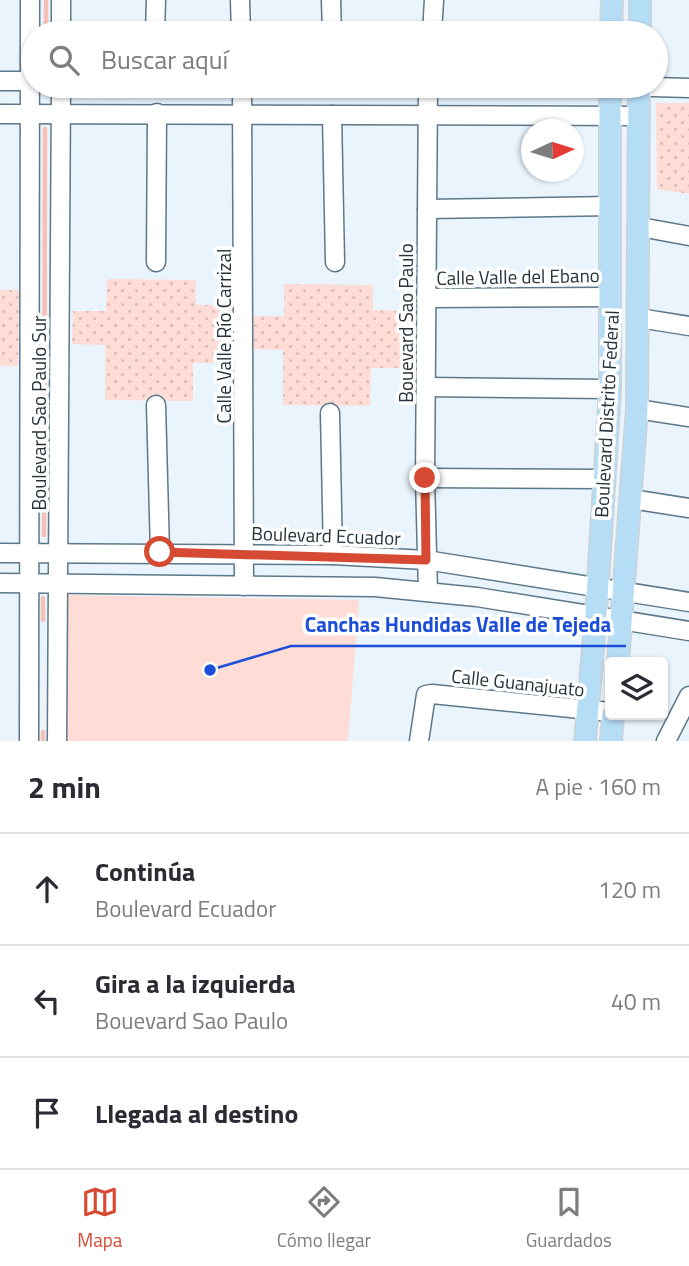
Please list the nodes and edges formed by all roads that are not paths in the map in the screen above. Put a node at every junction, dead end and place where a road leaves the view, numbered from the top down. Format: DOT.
graph roads {
  1 [pos="61,0"];
  2 [pos="156,0"];
  3 [pos="240,0"];
  4 [pos="331,0"];
  5 [pos="434,0"];
  6 [pos="612,0"];
  7 [pos="640,0"];
  8 [pos="30,1"];
  9 [pos="31,21"];
  10 [pos="61,21"];
  11 [pos="155,21"];
  12 [pos="241,21"];
  13 [pos="332,21"];
  14 [pos="433,21"];
  15 [pos="611,21"];
  16 [pos="640,21"];
  17 [pos="0,81"];
  18 [pos="21,81"];
  19 [pos="668,87"];
  20 [pos="689,88"];
  21 [pos="32,98"];
  22 [pos="61,98"];
  23 [pos="243,98"];
  24 [pos="428,98"];
  25 [pos="610,98"];
  26 [pos="639,98"];
  27 [pos="31,113"];
  28 [pos="60,113"];
  29 [pos="157,113"];
  30 [pos="0,114"];
  31 [pos="244,114"];
  32 [pos="332,115"];
  33 [pos="427,116"];
  34 [pos="611,116"];
  35 [pos="639,116"];
  36 [pos="611,206"];
  37 [pos="427,209"];
  38 [pos="640,228"];
  39 [pos="689,236"];
  40 [pos="156,262"];
  41 [pos="335,262"];
  42 [pos="611,297"];
  43 [pos="426,298"];
  44 [pos="639,317"];
  45 [pos="689,326"];
  46 [pos="426,387"];
  47 [pos="610,388"];
  48 [pos="156,405"];
  49 [pos="637,409"];
  50 [pos="330,413"];
  51 [pos="689,417"];
  52 [pos="425,478"];
  53 [pos="602,479"];
  54 [pos="631,499"];
  55 [pos="689,508"];
  56 [pos="160,552"];
  57 [pos="0,553"];
  58 [pos="30,553"];
  59 [pos="59,554"];
  60 [pos="244,554"];
  61 [pos="333,555"];
  62 [pos="426,560"];
  63 [pos="0,583"];
  64 [pos="29,584"];
  65 [pos="58,584"];
  66 [pos="244,586"];
  67 [pos="597,586"];
  68 [pos="428,592"];
  69 [pos="624,592"];
  70 [pos="689,602"];
  71 [pos="596,614"];
  72 [pos="622,620"];
  73 [pos="689,631"];
  74 [pos="618,657"];
  75 [pos="689,696"];
  76 [pos="587,710"];
  77 [pos="605,713"];
  78 [pos="612,720"];
  79 [pos="29,741"];
  80 [pos="57,741"];
  81 [pos="419,741"];
  82 [pos="584,741"];
  83 [pos="611,741"];
  84 [pos="666,741"];
  1 -- 10 [label="street"];
  2 -- 11 [label="street"];
  3 -- 12 [label="street"];
  4 -- 13 [label="street"];
  5 -- 14 [label="street"];
  6 -- 15 [label="main road"];
  7 -- 16 [label="main road"];
  8 -- 9 [label="street, Boulevard Sao Paulo Sur"];
  17 -- 18 [label="street"];
  19 -- 20 [label="street"];
  21 -- 27 [label="street, Boulevard Sao Paulo Sur"];
  22 -- 28 [label="street, Boulevard Sao Paulo Sur"];
  23 -- 31 [label="street, Calle Valle Río Carrizal"];
  24 -- 33 [label="street, Bouevard Sao Paulo"];
  25 -- 34 [label="main road, Boulevard Distrito Federal"];
  26 -- 35 [label="main road, Boulevard Distrito Federal"];
  27 -- 28 [label="street"];
  27 -- 30 [label="street"];
  27 -- 58 [label="street, Boulevard Sao Paulo Sur"];
  28 -- 29 [label="street"];
  28 -- 59 [label="street, Boulevard Sao Paulo Sur"];
  29 -- 31 [label="street"];
  29 -- 40 [label="street"];
  31 -- 32 [label="street"];
  31 -- 60 [label="street, Calle Valle Río Carrizal"];
  32 -- 33 [label="street"];
  32 -- 41 [label="street"];
  33 -- 34 [label="street"];
  33 -- 37 [label="street, Bouevard Sao Paulo"];
  34 -- 35 [label="street"];
  34 -- 36 [label="main road, Boulevard Distrito Federal"];
  35 -- 38 [label="main road, Boulevard Distrito Federal"];
  36 -- 37 [label="street"];
  36 -- 42 [label="main road, Boulevard Distrito Federal"];
  37 -- 43 [label="street, Bouevard Sao Paulo"];
  38 -- 39 [label="street"];
  38 -- 44 [label="main road, Boulevard Distrito Federal"];
  42 -- 43 [label="street, Calle Valle del Ebano"];
  42 -- 47 [label="main road, Boulevard Distrito Federal"];
  43 -- 46 [label="street, Bouevard Sao Paulo"];
  44 -- 45 [label="street"];
  44 -- 49 [label="main road, Boulevard Distrito Federal"];
  46 -- 47 [label="street"];
  46 -- 52 [label="street, Bouevard Sao Paulo"];
  47 -- 53 [label="main road, Boulevard Distrito Federal"];
  48 -- 56 [label="street"];
  49 -- 51 [label="street"];
  49 -- 54 [label="main road, Boulevard Distrito Federal"];
  50 -- 61 [label="street"];
  52 -- 53 [label="street"];
  52 -- 62 [label="street, Bouevard Sao Paulo"];
  53 -- 67 [label="main road, Boulevard Distrito Federal"];
  54 -- 55 [label="street"];
  54 -- 69 [label="main road, Boulevard Distrito Federal"];
  56 -- 59 [label="street, Boulevard Ecuador"];
  56 -- 60 [label="street, Boulevard Ecuador"];
  57 -- 58 [label="street, Boulevard Ecuador"];
  58 -- 59 [label="street, Boulevard Ecuador"];
  58 -- 64 [label="street, Boulevard Sao Paulo Sur"];
  59 -- 65 [label="street, Boulevard Sao Paulo Sur"];
  60 -- 61 [label="street, Boulevard Ecuador"];
  60 -- 66 [label="street, Calle Valle Río Carrizal"];
  61 -- 62 [label="street, Boulevard Ecuador"];
  62 -- 67 [label="street, Boulevard Ecuador"];
  62 -- 68 [label="street, Bouevard Sao Paulo"];
  63 -- 64 [label="street"];
  64 -- 65 [label="street"];
  64 -- 79 [label="street, Boulevard Sao Paulo Sur"];
  65 -- 66 [label="street"];
  65 -- 80 [label="street, Boulevard Sao Paulo Sur"];
  66 -- 68 [label="street"];
  67 -- 69 [label="street, Boulevard Ecuador"];
  67 -- 71 [label="main road, Boulevard Distrito Federal"];
  68 -- 71 [label="street"];
  69 -- 70 [label="street, Boulevard Ecuador"];
  69 -- 72 [label="main road, Boulevard Distrito Federal"];
  71 -- 72 [label="street"];
  71 -- 76 [label="main road, Boulevard Distrito Federal"];
  72 -- 73 [label="street"];
  72 -- 74 [label="main road, Boulevard Distrito Federal"];
  75 -- 84 [label="street"];
  76 -- 77 [label="street, Calle Guanajuato"];
  76 -- 81 [label="street, Calle Guanajuato"];
  76 -- 82 [label="main road, Boulevard Distrito Federal"];
  78 -- 83 [label="main road"];
}
